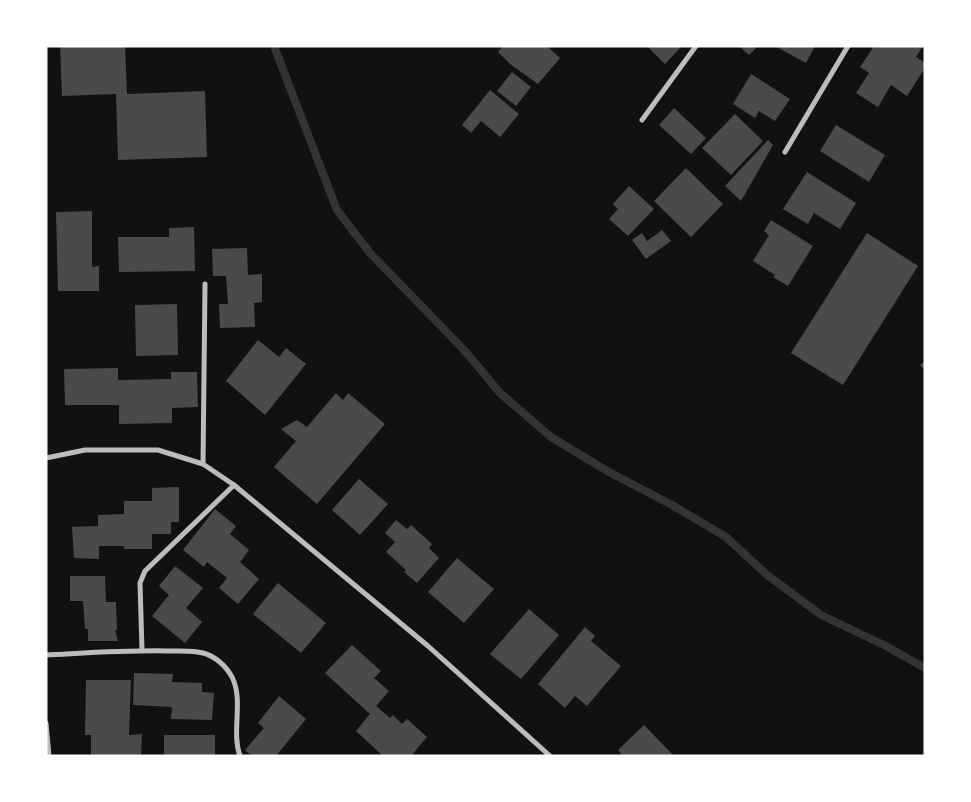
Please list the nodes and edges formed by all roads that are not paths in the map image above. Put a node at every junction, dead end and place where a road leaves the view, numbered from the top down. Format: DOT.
graph roads {
  1 [pos="696,46"];
  2 [pos="848,46"];
  3 [pos="642,120"];
  4 [pos="785,152"];
  5 [pos="205,284"];
  6 [pos="46,458"];
  7 [pos="203,464"];
  8 [pos="234,485"];
  9 [pos="142,650"];
  10 [pos="46,655"];
  11 [pos="46,723"];
  12 [pos="49,756"];
  13 [pos="240,756"];
  14 [pos="550,756"];
  1 -- 3 [label="street"];
  2 -- 4 [label="street"];
  5 -- 7 [label="street"];
  6 -- 7 [label="street"];
  7 -- 8 [label="street"];
  8 -- 9 [label="street"];
  8 -- 14 [label="street"];
  9 -- 10 [label="street"];
  9 -- 13 [label="street"];
  11 -- 12 [label="street"];
}
